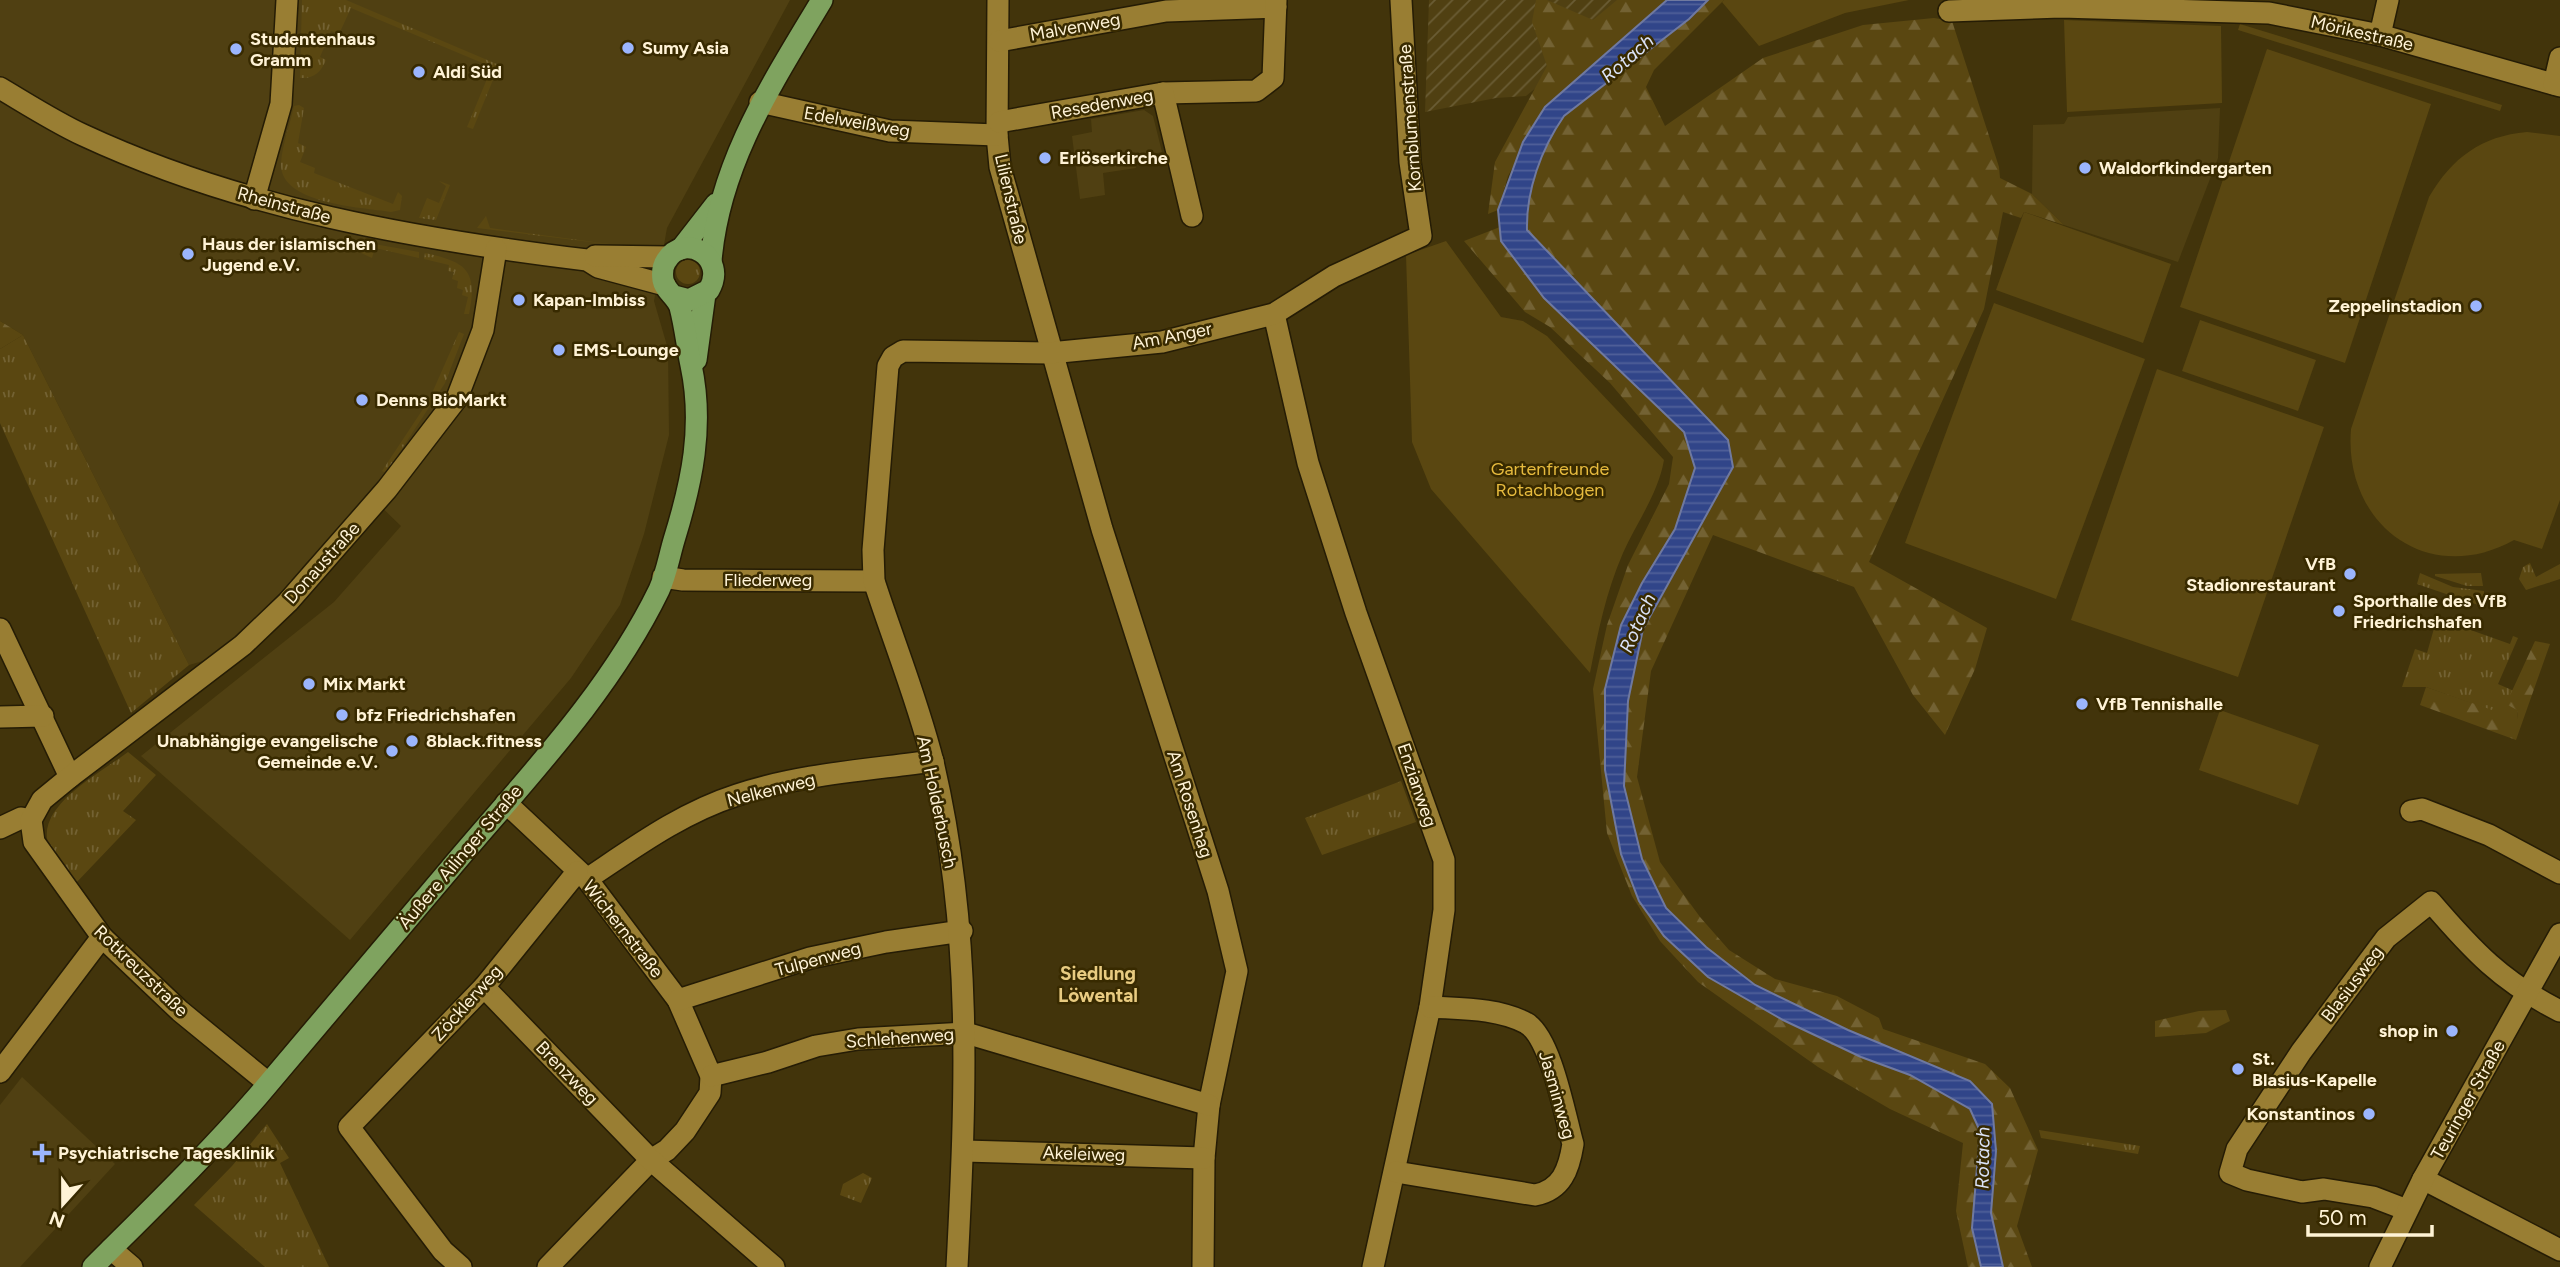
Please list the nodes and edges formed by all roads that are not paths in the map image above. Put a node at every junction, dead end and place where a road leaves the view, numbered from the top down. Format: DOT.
graph roads {
  1 [pos="287,0"];
  2 [pos="822,0"];
  3 [pos="999,0"];
  4 [pos="1401,0"];
  5 [pos="2388,0"];
  6 [pos="1276,4"];
  7 [pos="2060,4"];
  8 [pos="1949,11"];
  9 [pos="2380,35"];
  10 [pos="999,41"];
  11 [pos="2560,58"];
  12 [pos="2557,85"];
  13 [pos="0,88"];
  14 [pos="1163,93"];
  15 [pos="761,102"];
  16 [pos="998,129"];
  17 [pos="720,198"];
  18 [pos="254,199"];
  19 [pos="1192,216"];
  20 [pos="1421,236"];
  21 [pos="496,249"];
  22 [pos="674,253"];
  23 [pos="587,260"];
  24 [pos="711,261"];
  25 [pos="669,291"];
  26 [pos="705,294"];
  27 [pos="1273,314"];
  28 [pos="903,352"];
  29 [pos="1051,353"];
  30 [pos="694,379"];
  31 [pos="663,577"];
  32 [pos="874,581"];
  33 [pos="0,629"];
  34 [pos="43,716"];
  35 [pos="0,717"];
  36 [pos="933,761"];
  37 [pos="70,777"];
  38 [pos="506,803"];
  39 [pos="2411,811"];
  40 [pos="32,820"];
  41 [pos="0,828"];
  42 [pos="2560,873"];
  43 [pos="582,875"];
  44 [pos="962,931"];
  45 [pos="2560,934"];
  46 [pos="102,937"];
  47 [pos="484,987"];
  48 [pos="2527,995"];
  49 [pos="678,1000"];
  50 [pos="1430,1007"];
  51 [pos="2560,1011"];
  52 [pos="966,1033"];
  53 [pos="0,1072"];
  54 [pos="711,1076"];
  55 [pos="268,1083"];
  56 [pos="1209,1105"];
  57 [pos="964,1151"];
  58 [pos="1205,1158"];
  59 [pos="651,1160"];
  60 [pos="1396,1172"];
  61 [pos="2423,1179"];
  62 [pos="2407,1210"];
  63 [pos="111,1249"];
  64 [pos="2560,1250"];
  65 [pos="93,1267"];
  66 [pos="132,1267"];
  67 [pos="461,1267"];
  68 [pos="548,1267"];
  69 [pos="774,1267"];
  70 [pos="957,1267"];
  71 [pos="1203,1267"];
  72 [pos="1373,1267"];
  73 [pos="2380,1267"];
  1 -- 18 [label="street"];
  2 -- 15 [label="main road"];
  3 -- 10 [label="street, Lilienstraße"];
  4 -- 20 [label="street, Kornblumenstraße"];
  5 -- 9 [label="street"];
  6 -- 10 [label="street, Malvenweg"];
  6 -- 14 [label="street"];
  7 -- 8 [label="street, Mörikestraße"];
  7 -- 9 [label="street, Mörikestraße"];
  9 -- 12 [label="street, Mörikestraße"];
  10 -- 16 [label="street, Lilienstraße"];
  11 -- 12 [label="street"];
  13 -- 18 [label="street, Rheinstraße"];
  14 -- 16 [label="street, Resedenweg"];
  14 -- 19 [label="street, Resedenweg"];
  15 -- 16 [label="street, Edelweißweg"];
  15 -- 17 [label="main road"];
  16 -- 29 [label="street, Lilienstraße"];
  17 -- 22 [label="main road"];
  17 -- 24 [label="main road"];
  18 -- 21 [label="street, Rheinstraße"];
  20 -- 27 [label="street, Am Anger"];
  21 -- 23 [label="street, Rheinstraße"];
  21 -- 37 [label="street, Donaustraße"];
  22 -- 23 [label="street, Rheinstraße"];
  22 -- 24 [label="main road"];
  22 -- 25 [label="main road"];
  23 -- 25 [label="street, Rheinstraße"];
  24 -- 26 [label="main road"];
  25 -- 26 [label="main road"];
  25 -- 30 [label="main road"];
  26 -- 30 [label="main road"];
  27 -- 29 [label="street, Am Anger"];
  27 -- 50 [label="street, Enzianweg"];
  28 -- 29 [label="street, Am Anger"];
  28 -- 32 [label="street, Am Holderbusch"];
  29 -- 56 [label="street, Am Rosenhag"];
  30 -- 31 [label="main road, Äußere Ailinger Straße"];
  31 -- 32 [label="street, Fliederweg"];
  31 -- 38 [label="main road, Äußere Ailinger Straße"];
  32 -- 36 [label="street, Am Holderbusch"];
  33 -- 34 [label="street"];
  34 -- 35 [label="street"];
  34 -- 37 [label="street"];
  36 -- 43 [label="street, Nelkenweg"];
  36 -- 44 [label="street, Am Holderbusch"];
  37 -- 40 [label="street, Donaustraße"];
  38 -- 43 [label="street, Wichernstraße"];
  38 -- 55 [label="main road, Äußere Ailinger Straße"];
  39 -- 42 [label="street"];
  40 -- 41 [label="street"];
  40 -- 46 [label="street, Rotkreuzstraße"];
  43 -- 47 [label="street, Zöcklerweg"];
  43 -- 49 [label="street, Wichernstraße"];
  44 -- 49 [label="street, Tulpenweg"];
  44 -- 52 [label="street, Am Holderbusch"];
  45 -- 48 [label="street, Teuringer Straße"];
  46 -- 53 [label="street"];
  46 -- 55 [label="street, Rotkreuzstraße"];
  47 -- 59 [label="street, Brenzweg"];
  47 -- 67 [label="street, Zöcklerweg"];
  48 -- 51 [label="street"];
  48 -- 61 [label="street, Teuringer Straße"];
  48 -- 62 [label="street, Blasiusweg"];
  49 -- 54 [label="street, Wichernstraße"];
  50 -- 60 [label="street, Enzianweg"];
  50 -- 60 [label="street, Jasminweg"];
  52 -- 54 [label="street, Schlehenweg"];
  52 -- 56 [label="street, Schlehenweg"];
  52 -- 57 [label="street, Am Holderbusch"];
  54 -- 59 [label="street"];
  55 -- 63 [label="main road, Äußere Ailinger Straße"];
  56 -- 58 [label="street, Am Rosenhag"];
  57 -- 58 [label="street, Akeleiweg"];
  57 -- 70 [label="street, Am Holderbusch"];
  58 -- 71 [label="street, Am Rosenhag"];
  59 -- 68 [label="street"];
  59 -- 69 [label="street, Brenzweg"];
  60 -- 72 [label="street, Enzianweg"];
  61 -- 62 [label="street, Teuringer Straße"];
  61 -- 64 [label="street"];
  62 -- 73 [label="street, Teuringer Straße"];
  63 -- 65 [label="main road, Äußere Ailinger Straße"];
  63 -- 66 [label="street"];
}
